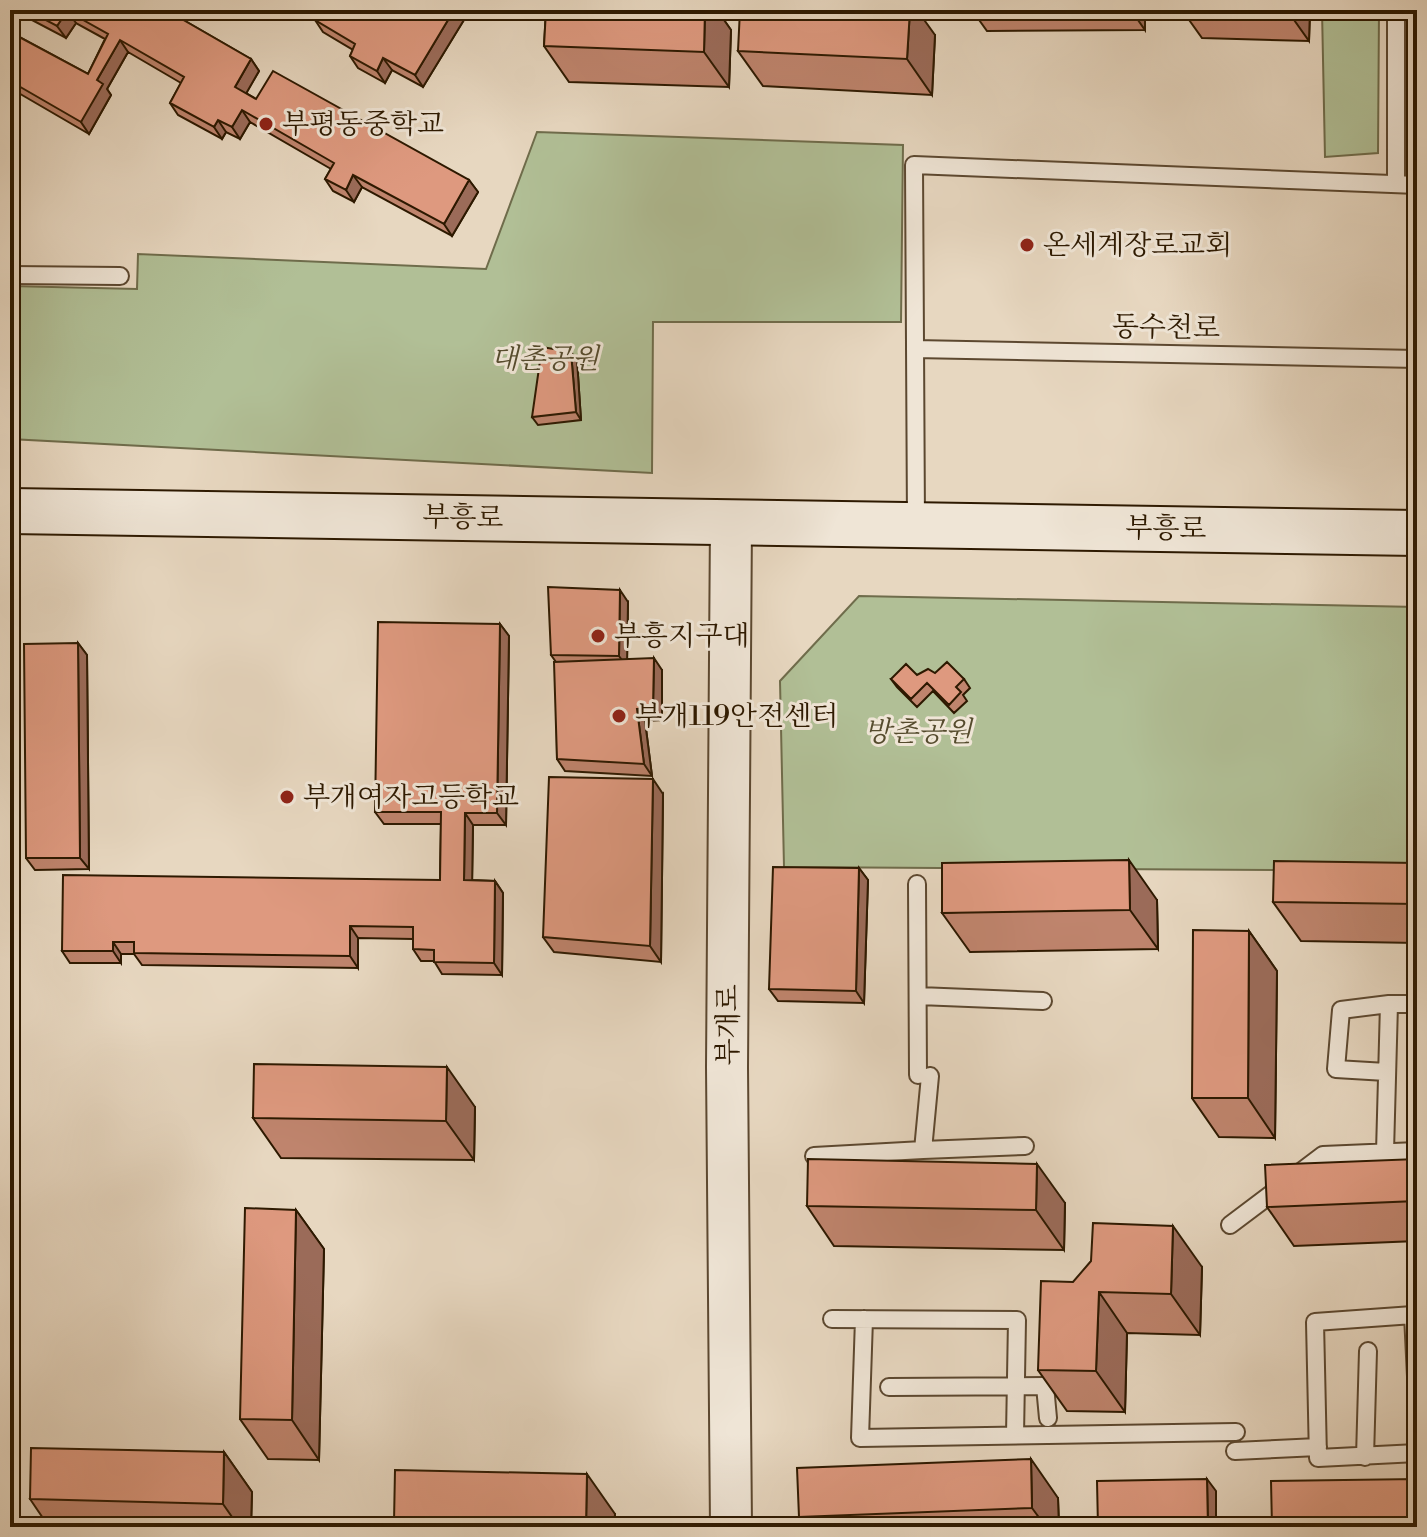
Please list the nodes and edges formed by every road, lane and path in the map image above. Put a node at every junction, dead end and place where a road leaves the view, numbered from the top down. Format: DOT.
graph roads {
  1 [pos="1396,10"];
  2 [pos="1396,184"];
  3 [pos="1417,185"];
  4 [pos="10,275"];
  5 [pos="120,276"];
  6 [pos="915,349"];
  7 [pos="1417,359"];
  8 [pos="10,511"];
  9 [pos="731,522"];
  10 [pos="916,525"];
  11 [pos="1417,533"];
  12 [pos="917,884"];
  13 [pos="919,996"];
  14 [pos="1043,1001"];
  15 [pos="1389,1004"];
  16 [pos="1417,1004"];
  17 [pos="1386,1072"];
  18 [pos="1025,1146"];
  19 [pos="923,1150"];
  20 [pos="1417,1151"];
  21 [pos="1385,1152"];
  22 [pos="814,1156"];
  23 [pos="1230,1225"];
  24 [pos="832,1319"];
  25 [pos="864,1319"];
  26 [pos="1368,1351"];
  27 [pos="1015,1386"];
  28 [pos="889,1387"];
  29 [pos="1417,1397"];
  30 [pos="1048,1418"];
  31 [pos="1236,1432"];
  32 [pos="1015,1435"];
  33 [pos="1318,1447"];
  34 [pos="1235,1451"];
  35 [pos="1417,1453"];
  36 [pos="1365,1457"];
  37 [pos="731,1527"];
  1 -- 2 [label="lane"];
  2 -- 3 [label="lane"];
  2 -- 6 [label="lane"];
  4 -- 5 [label="lane"];
  6 -- 7 [label="lane, 동수천로"];
  6 -- 10 [label="lane"];
  8 -- 9 [label="main road, 부흥로"];
  9 -- 10 [label="main road, 부흥로"];
  9 -- 37 [label="street, 부개로"];
  10 -- 11 [label="main road, 부흥로"];
  12 -- 13 [label="lane"];
  13 -- 14 [label="lane"];
  13 -- 19 [label="lane"];
  15 -- 16 [label="lane"];
  15 -- 17 [label="lane"];
  15 -- 17 [label="lane"];
  17 -- 21 [label="lane"];
  18 -- 19 [label="lane"];
  19 -- 22 [label="lane"];
  20 -- 21 [label="lane"];
  21 -- 23 [label="lane"];
  24 -- 25 [label="lane"];
  25 -- 27 [label="lane"];
  25 -- 32 [label="lane"];
  26 -- 36 [label="lane"];
  27 -- 28 [label="lane"];
  27 -- 30 [label="lane"];
  27 -- 32 [label="lane"];
  29 -- 33 [label="lane"];
  31 -- 32 [label="lane"];
  33 -- 34 [label="lane"];
  33 -- 36 [label="lane"];
  35 -- 36 [label="lane"];
}
